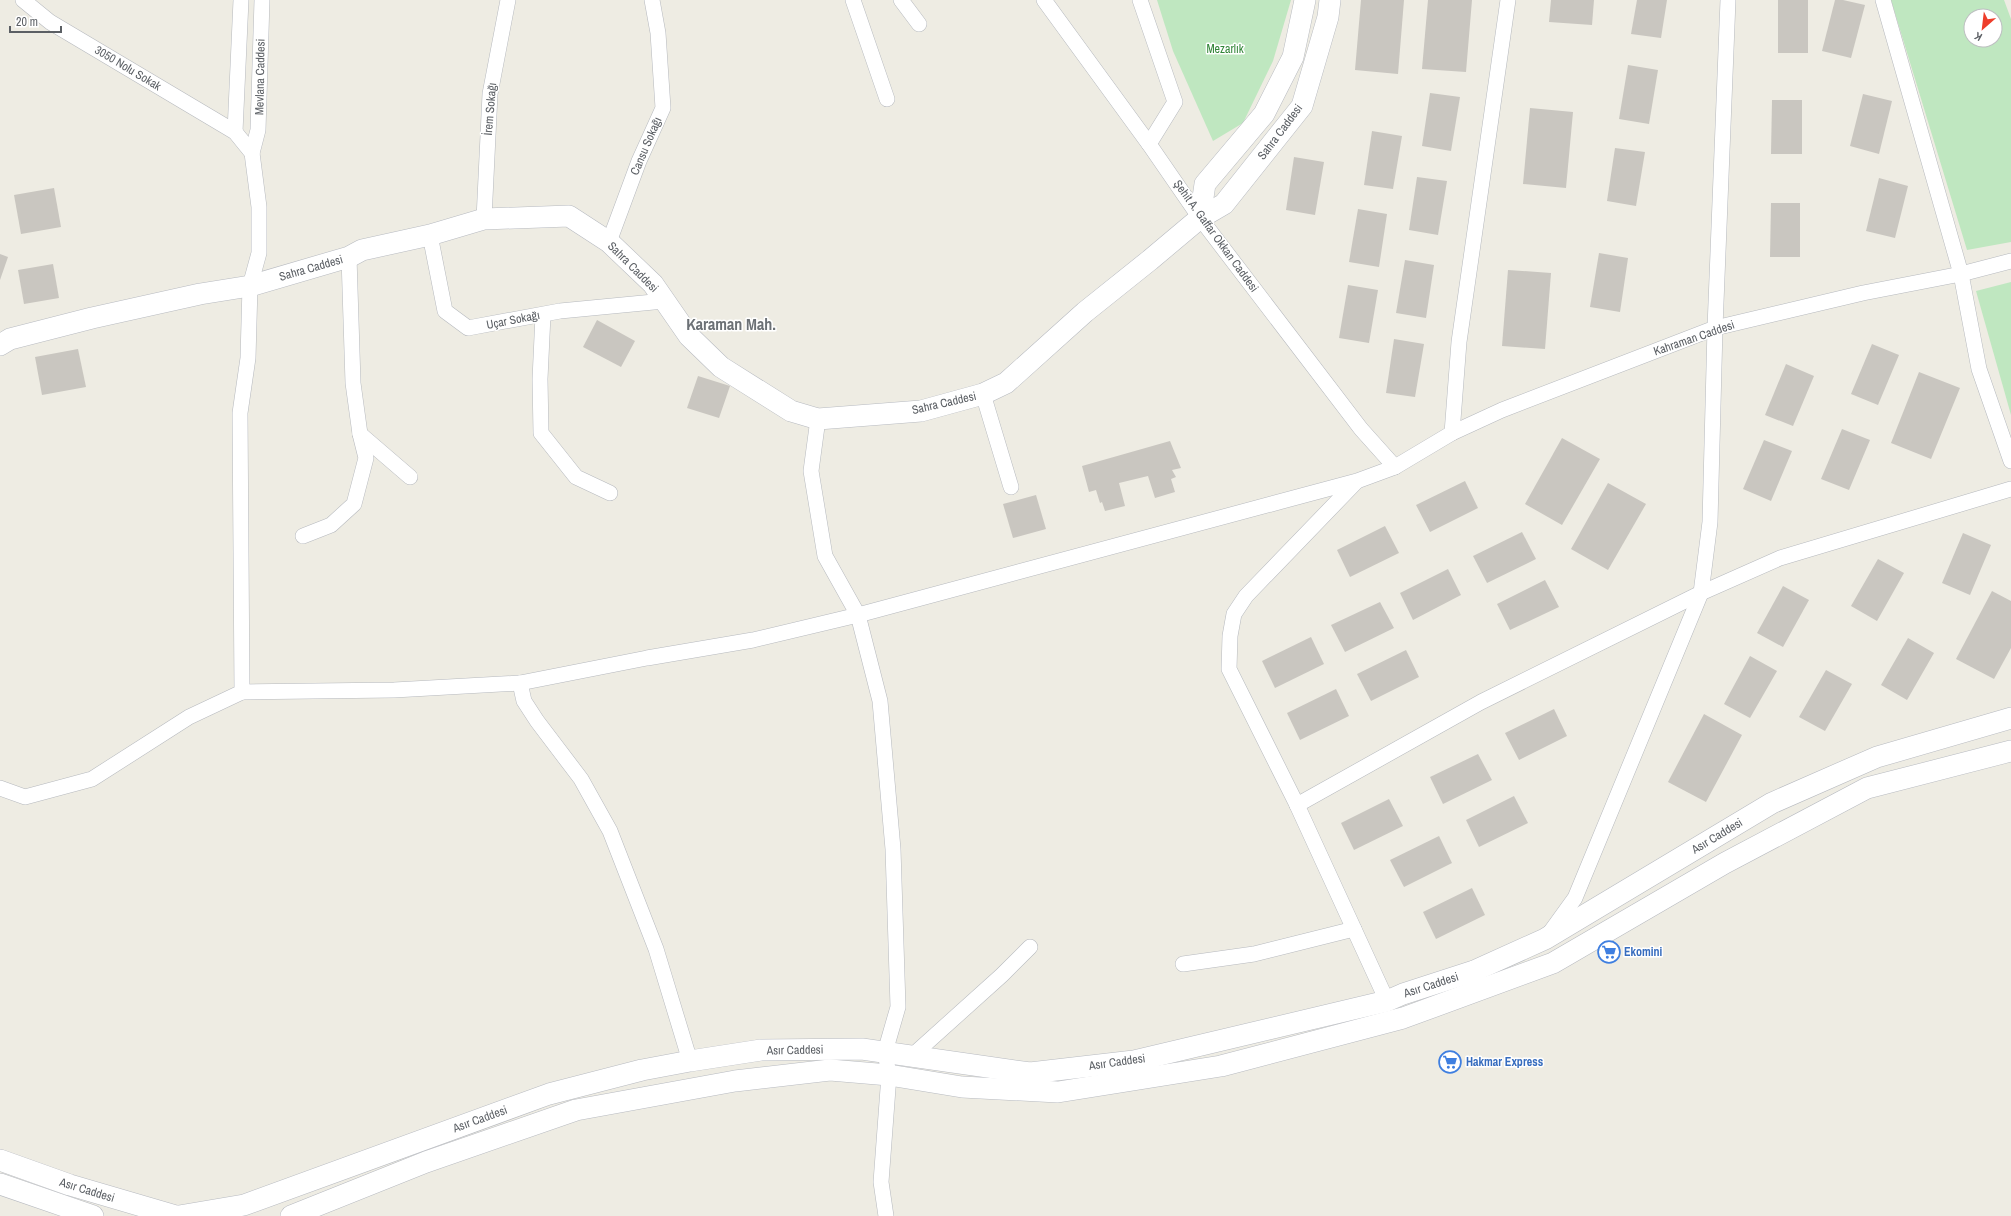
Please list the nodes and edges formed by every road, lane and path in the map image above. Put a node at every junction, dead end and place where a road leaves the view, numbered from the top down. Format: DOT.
graph roads {
  1 [pos="23,0"];
  2 [pos="241,0"];
  3 [pos="262,0"];
  4 [pos="508,0"];
  5 [pos="652,0"];
  6 [pos="853,0"];
  7 [pos="901,0"];
  8 [pos="1044,0"];
  9 [pos="1140,0"];
  10 [pos="1305,0"];
  11 [pos="1330,0"];
  12 [pos="1508,0"];
  13 [pos="1728,0"];
  14 [pos="1883,0"];
  15 [pos="919,24"];
  16 [pos="887,99"];
  17 [pos="235,132"];
  18 [pos="1150,144"];
  19 [pos="252,153"];
  20 [pos="1200,218"];
  21 [pos="484,219"];
  22 [pos="430,234"];
  23 [pos="609,242"];
  24 [pos="349,257"];
  25 [pos="2011,261"];
  26 [pos="1961,274"];
  27 [pos="250,286"];
  28 [pos="664,301"];
  29 [pos="543,315"];
  30 [pos="1715,328"];
  31 [pos="0,345"];
  32 [pos="983,394"];
  33 [pos="818,419"];
  34 [pos="1452,433"];
  35 [pos="360,434"];
  36 [pos="2011,461"];
  37 [pos="1395,467"];
  38 [pos="410,477"];
  39 [pos="1356,481"];
  40 [pos="1011,487"];
  41 [pos="2011,489"];
  42 [pos="610,493"];
  43 [pos="303,536"];
  44 [pos="1701,592"];
  45 [pos="858,615"];
  46 [pos="520,683"];
  47 [pos="242,692"];
  48 [pos="2011,718"];
  49 [pos="2011,751"];
  50 [pos="0,788"];
  51 [pos="1297,805"];
  52 [pos="1354,929"];
  53 [pos="1545,939"];
  54 [pos="1030,946"];
  55 [pos="1183,964"];
  56 [pos="1386,1001"];
  57 [pos="885,1052"];
  58 [pos="912,1056"];
  59 [pos="690,1061"];
  60 [pos="889,1075"];
  61 [pos="0,1160"];
  62 [pos="0,1184"];
  63 [pos="93,1216"];
  64 [pos="177,1216"];
  65 [pos="291,1216"];
  66 [pos="886,1216"];
  1 -- 17 [label="street, 3050 Nolu Sokak"];
  2 -- 17 [label="street, Mevlana Caddesi"];
  3 -- 19 [label="street, Mevlana Caddesi"];
  4 -- 21 [label="street, İrem Sokağı"];
  5 -- 23 [label="street, Cansu Sokağı"];
  6 -- 16 [label="street"];
  7 -- 15 [label="street"];
  8 -- 18 [label="street, Şehit A. Gaffar Okkan Caddesi"];
  9 -- 18 [label="street"];
  10 -- 20 [label="street, Sahra Caddesi"];
  11 -- 20 [label="street, Sahra Caddesi"];
  12 -- 34 [label="street"];
  13 -- 30 [label="street"];
  14 -- 26 [label="street"];
  17 -- 19 [label="street"];
  18 -- 20 [label="street, Şehit A. Gaffar Okkan Caddesi"];
  19 -- 27 [label="street"];
  20 -- 32 [label="street, Sahra Caddesi"];
  20 -- 37 [label="street, Şehit A. Gaffar Okkan Caddesi"];
  21 -- 22 [label="street, Sahra Caddesi"];
  21 -- 23 [label="street, Sahra Caddesi"];
  22 -- 24 [label="street, Sahra Caddesi"];
  22 -- 29 [label="street, Uçar Sokağı"];
  23 -- 28 [label="street, Sahra Caddesi"];
  24 -- 27 [label="street, Sahra Caddesi"];
  24 -- 35 [label="street"];
  25 -- 26 [label="street, Kahraman Caddesi"];
  26 -- 30 [label="street, Kahraman Caddesi"];
  26 -- 36 [label="street"];
  27 -- 31 [label="street, Sahra Caddesi"];
  27 -- 47 [label="street"];
  28 -- 29 [label="street, Uçar Sokağı"];
  28 -- 33 [label="street, Sahra Caddesi"];
  29 -- 42 [label="street"];
  30 -- 34 [label="street, Kahraman Caddesi"];
  30 -- 44 [label="street"];
  32 -- 33 [label="street, Sahra Caddesi"];
  32 -- 40 [label="street"];
  33 -- 45 [label="street"];
  34 -- 37 [label="street, Kahraman Caddesi"];
  35 -- 38 [label="street"];
  35 -- 43 [label="street"];
  37 -- 39 [label="street, Kahraman Caddesi"];
  39 -- 45 [label="street, Kahraman Caddesi"];
  39 -- 51 [label="street"];
  41 -- 44 [label="street"];
  44 -- 51 [label="street"];
  44 -- 53 [label="street"];
  45 -- 46 [label="street, Kahraman Caddesi"];
  45 -- 57 [label="street"];
  46 -- 47 [label="street, Kahraman Caddesi"];
  46 -- 59 [label="street"];
  47 -- 50 [label="street"];
  48 -- 53 [label="street, Asır Caddesi"];
  49 -- 60 [label="street, Asır Caddesi"];
  51 -- 52 [label="street"];
  52 -- 55 [label="street"];
  52 -- 56 [label="street"];
  53 -- 56 [label="street, Asır Caddesi"];
  54 -- 58 [label="street"];
  56 -- 58 [label="street, Asır Caddesi"];
  57 -- 58 [label="street, Asır Caddesi"];
  57 -- 59 [label="street, Asır Caddesi"];
  57 -- 60 [label="street"];
  59 -- 64 [label="street, Asır Caddesi"];
  60 -- 65 [label="street, Asır Caddesi"];
  60 -- 66 [label="street"];
  61 -- 64 [label="street, Asır Caddesi"];
  62 -- 63 [label="street, Asır Caddesi"];
}
